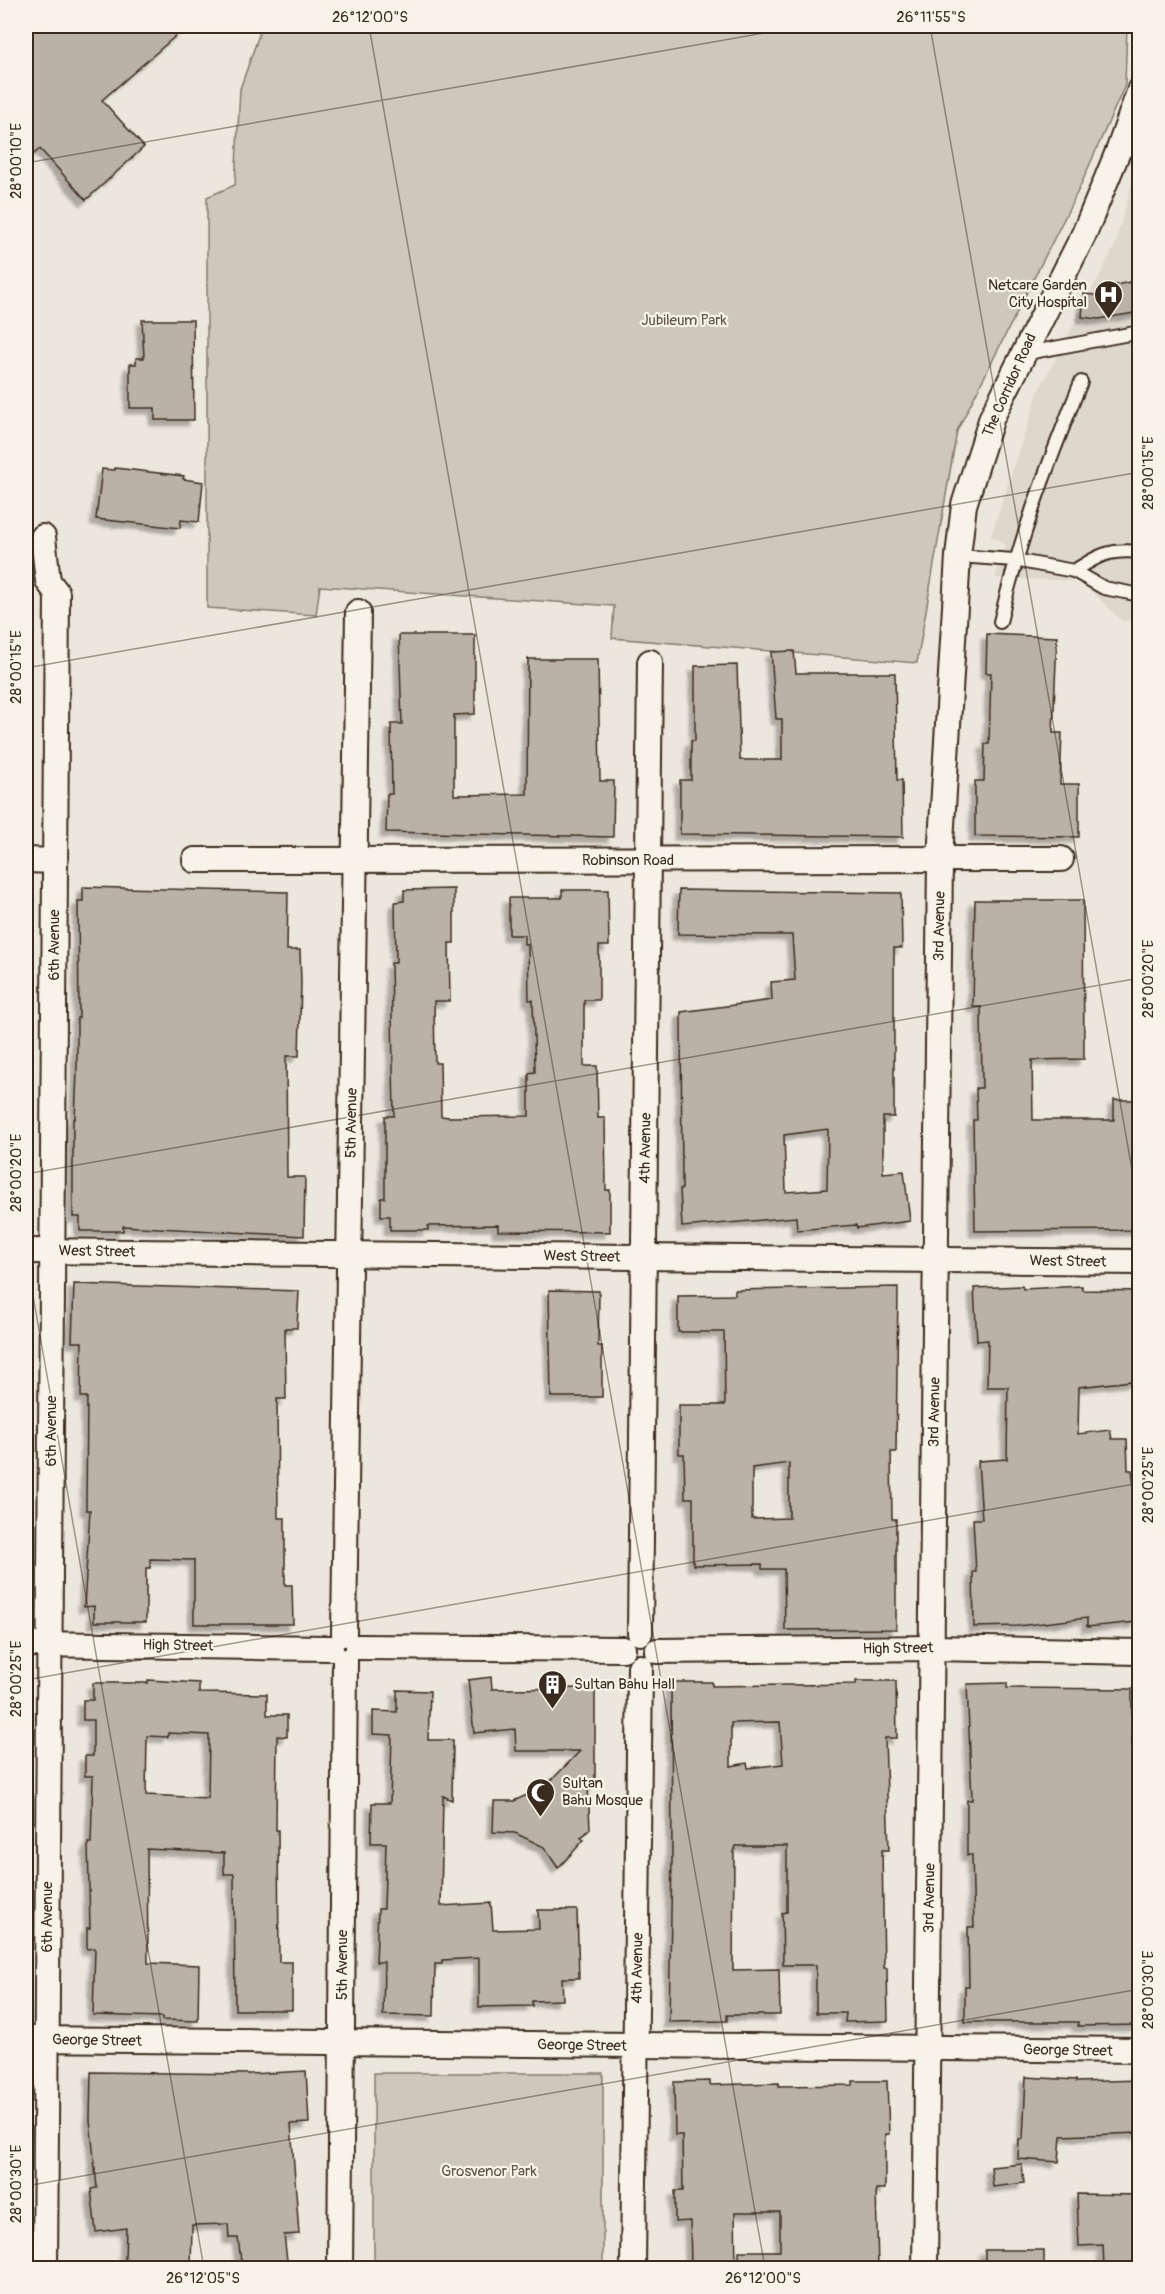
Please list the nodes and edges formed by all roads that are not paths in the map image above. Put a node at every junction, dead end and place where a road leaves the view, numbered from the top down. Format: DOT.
graph roads {
  1 [pos="1140,89"];
  2 [pos="1129,149"];
  3 [pos="1140,332"];
  4 [pos="1021,355"];
  5 [pos="1081,382"];
  6 [pos="43,537"];
  7 [pos="1140,552"];
  8 [pos="958,556"];
  9 [pos="1014,560"];
  10 [pos="1074,571"];
  11 [pos="1140,595"];
  12 [pos="358,612"];
  13 [pos="1000,622"];
  14 [pos="650,662"];
  15 [pos="940,859"];
  16 [pos="1060,859"];
  17 [pos="26,860"];
  18 [pos="195,860"];
  19 [pos="355,860"];
  20 [pos="648,860"];
  21 [pos="55,861"];
  22 [pos="26,1251"];
  23 [pos="52,1251"];
  24 [pos="350,1254"];
  25 [pos="644,1257"];
  26 [pos="936,1260"];
  27 [pos="1140,1262"];
  28 [pos="631,1641"];
  29 [pos="49,1643"];
  30 [pos="26,1644"];
  31 [pos="345,1647"];
  32 [pos="932,1648"];
  33 [pos="1140,1652"];
  34 [pos="649,1659"];
  35 [pos="36,2040"];
  36 [pos="342,2043"];
  37 [pos="636,2045"];
  38 [pos="928,2048"];
  39 [pos="1140,2050"];
  40 [pos="45,2268"];
  41 [pos="340,2268"];
  42 [pos="633,2268"];
  43 [pos="925,2268"];
  1 -- 2 [label="street, The Corridor Road"];
  2 -- 4 [label="street, The Corridor Road"];
  3 -- 4 [label="lane"];
  4 -- 8 [label="street, The Corridor Road"];
  5 -- 9 [label="lane"];
  6 -- 21 [label="street, 6th Avenue"];
  7 -- 10 [label="lane"];
  8 -- 9 [label="lane"];
  8 -- 15 [label="street, 3rd Avenue"];
  9 -- 10 [label="lane"];
  9 -- 13 [label="lane"];
  10 -- 11 [label="lane"];
  12 -- 19 [label="street, 5th Avenue"];
  14 -- 20 [label="street, 4th Avenue"];
  15 -- 16 [label="street, Robinson Road"];
  15 -- 20 [label="street, Robinson Road"];
  15 -- 26 [label="street, 3rd Avenue"];
  17 -- 21 [label="street"];
  18 -- 19 [label="street, Robinson Road"];
  19 -- 20 [label="street, Robinson Road"];
  19 -- 24 [label="street, 5th Avenue"];
  20 -- 25 [label="street, 4th Avenue"];
  21 -- 23 [label="street, 6th Avenue"];
  22 -- 23 [label="street, West Street"];
  23 -- 24 [label="street, West Street"];
  23 -- 29 [label="street, 6th Avenue"];
  24 -- 25 [label="street, West Street"];
  24 -- 31 [label="street, 5th Avenue"];
  25 -- 26 [label="street, West Street"];
  25 -- 28 [label="street, 4th Avenue"];
  26 -- 27 [label="street, West Street"];
  26 -- 32 [label="street, 3rd Avenue"];
  28 -- 31 [label="street, High Street"];
  28 -- 34 [label="street"];
  29 -- 30 [label="street, High Street"];
  29 -- 31 [label="street, High Street"];
  29 -- 35 [label="street, 6th Avenue"];
  31 -- 36 [label="street, 5th Avenue"];
  32 -- 33 [label="street, High Street"];
  32 -- 34 [label="street, High Street"];
  32 -- 38 [label="street, 3rd Avenue"];
  34 -- 37 [label="street, 4th Avenue"];
  35 -- 36 [label="street, George Street"];
  35 -- 40 [label="street, 6th Avenue"];
  36 -- 37 [label="street, George Street"];
  36 -- 41 [label="street, 5th Avenue"];
  37 -- 38 [label="street, George Street"];
  37 -- 42 [label="street, 4th Avenue"];
  38 -- 39 [label="street, George Street"];
  38 -- 43 [label="street, 3rd Avenue"];
}
